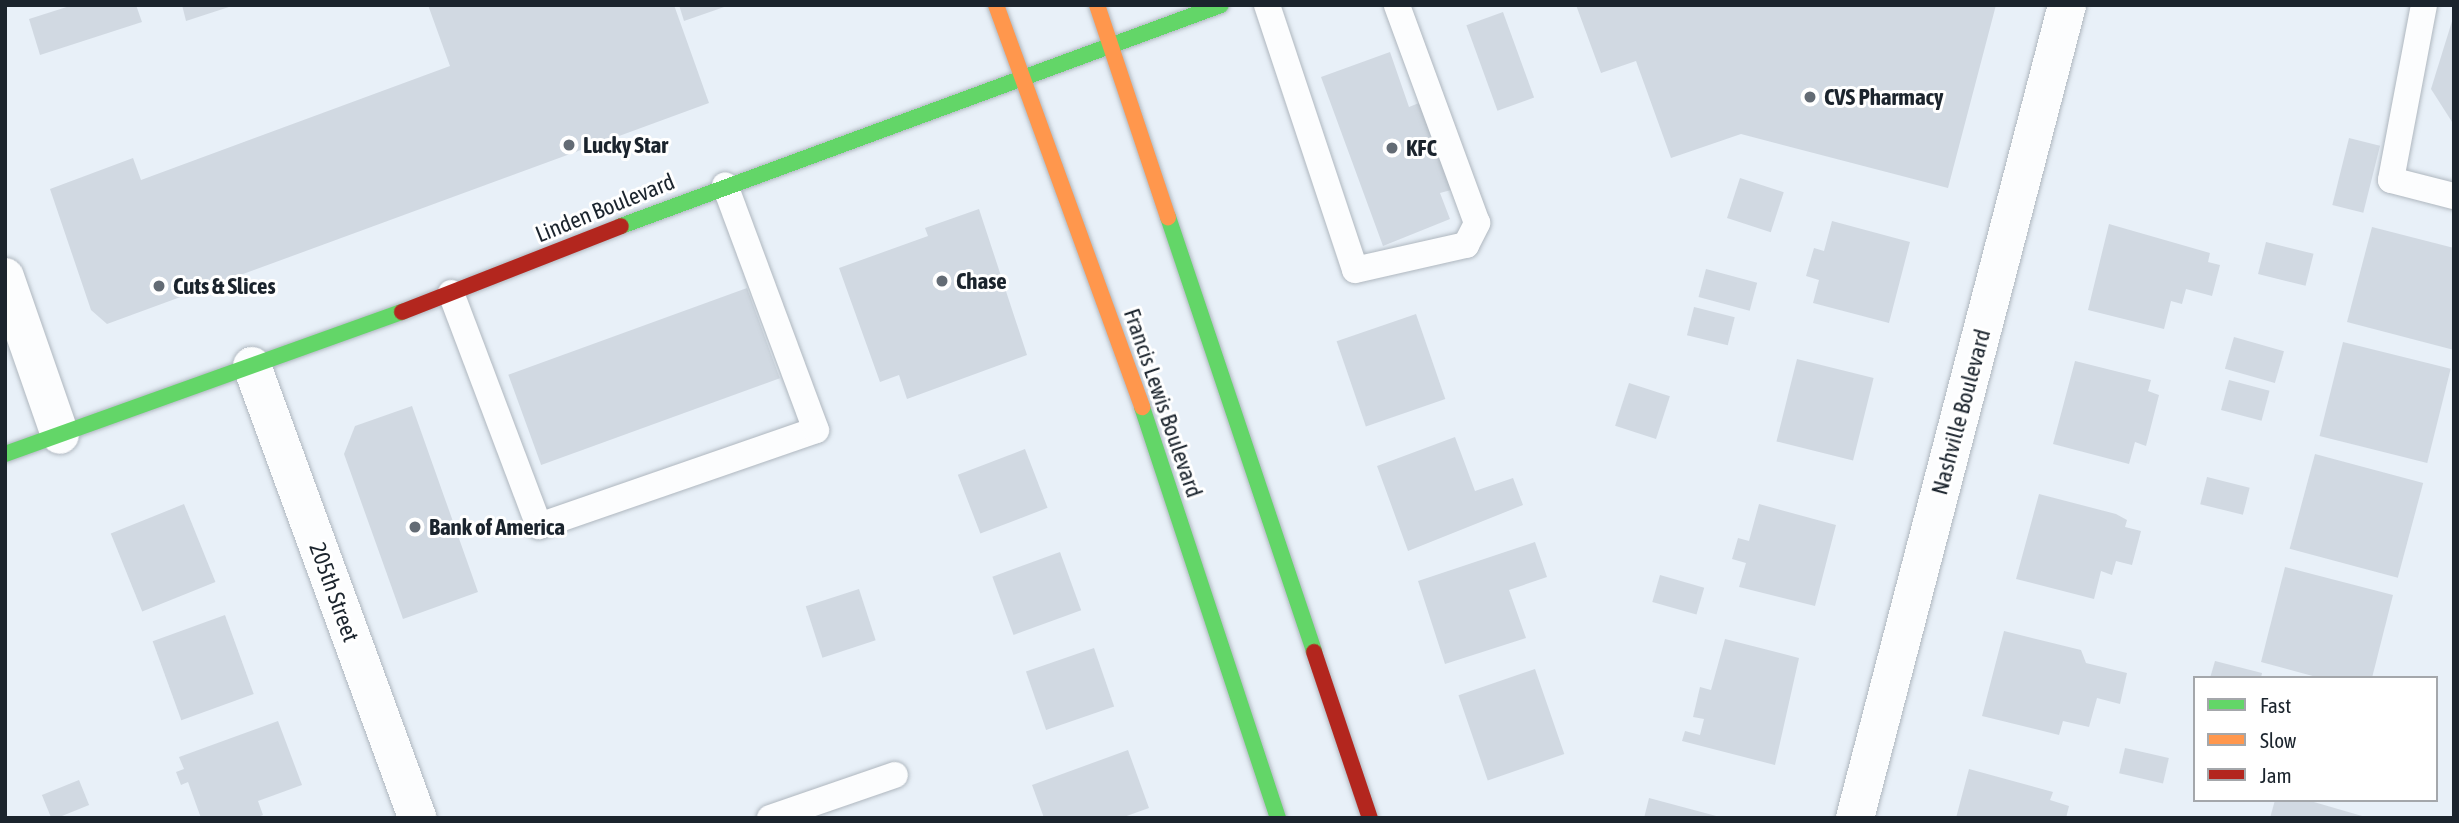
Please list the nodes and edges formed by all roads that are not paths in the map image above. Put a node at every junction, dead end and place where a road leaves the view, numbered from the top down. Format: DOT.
graph roads {
  1 [pos="996,5"];
  2 [pos="1097,5"];
  3 [pos="1221,5"];
  4 [pos="1267,5"];
  5 [pos="1397,5"];
  6 [pos="2067,5"];
  7 [pos="2424,5"];
  8 [pos="1111,44"];
  9 [pos="1022,77"];
  10 [pos="725,185"];
  11 [pos="2454,196"];
  12 [pos="5,277"];
  13 [pos="451,293"];
  14 [pos="252,366"];
  15 [pos="60,435"];
  16 [pos="5,454"];
  17 [pos="895,775"];
  18 [pos="416,818"];
  19 [pos="770,818"];
  20 [pos="1278,818"];
  21 [pos="1370,818"];
  22 [pos="1855,818"];
  1 -- 9 [label="main road, Francis Lewis Boulevard"];
  2 -- 8 [label="main road"];
  3 -- 8 [label="main road, Linden Boulevard"];
  4 -- 5 [label="lane"];
  6 -- 22 [label="street, Nashville Boulevard"];
  7 -- 11 [label="lane"];
  8 -- 9 [label="main road, Linden Boulevard"];
  8 -- 21 [label="main road"];
  9 -- 10 [label="main road, Linden Boulevard"];
  9 -- 20 [label="main road, Francis Lewis Boulevard"];
  10 -- 13 [label="main road, Linden Boulevard"];
  10 -- 13 [label="lane"];
  12 -- 15 [label="street"];
  13 -- 14 [label="main road, Linden Boulevard"];
  14 -- 15 [label="main road, Linden Boulevard"];
  14 -- 18 [label="street, 205th Street"];
  15 -- 16 [label="main road, Linden Boulevard"];
  17 -- 19 [label="lane"];
}
